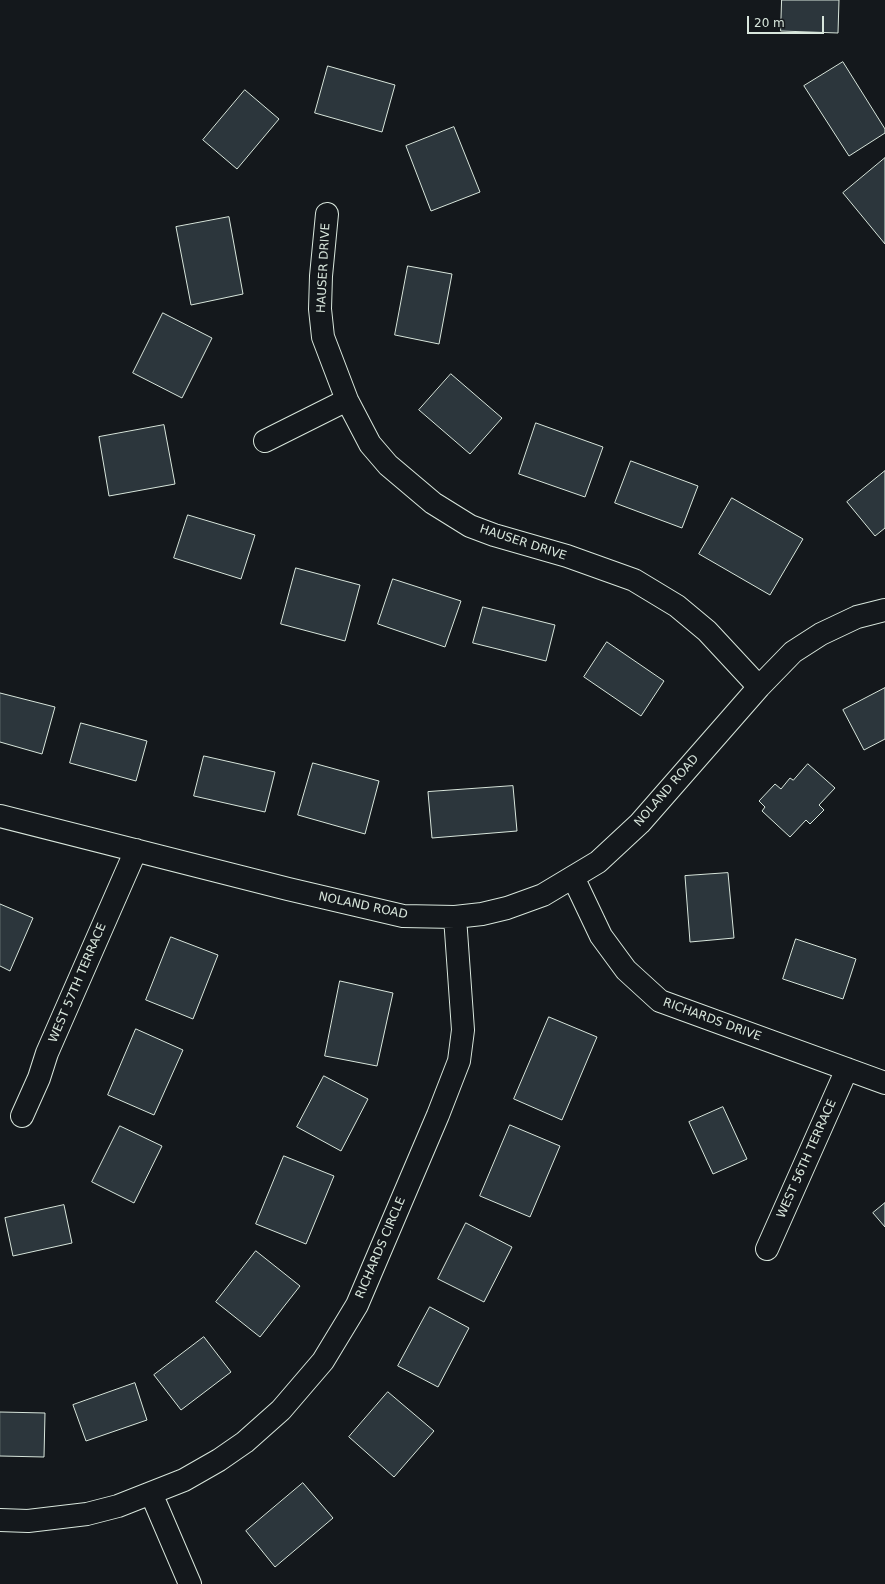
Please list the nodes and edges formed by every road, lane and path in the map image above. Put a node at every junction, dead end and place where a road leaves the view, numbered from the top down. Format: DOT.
graph roads {
  1 [pos="327,214"];
  2 [pos="347,400"];
  3 [pos="265,441"];
  4 [pos="885,610"];
  5 [pos="759,686"];
  6 [pos="0,816"];
  7 [pos="136,850"];
  8 [pos="573,877"];
  9 [pos="455,917"];
  10 [pos="847,1069"];
  11 [pos="885,1083"];
  12 [pos="22,1116"];
  13 [pos="767,1249"];
  14 [pos="151,1493"];
  15 [pos="0,1520"];
  16 [pos="190,1584"];
  1 -- 2 [label="street, HAUSER DRIVE"];
  2 -- 3 [label="street"];
  2 -- 5 [label="street, HAUSER DRIVE"];
  4 -- 5 [label="street, NOLAND ROAD"];
  5 -- 8 [label="street, NOLAND ROAD"];
  6 -- 7 [label="street, NOLAND ROAD"];
  7 -- 9 [label="street, NOLAND ROAD"];
  7 -- 12 [label="street, WEST 57TH TERRACE"];
  8 -- 9 [label="street, NOLAND ROAD"];
  8 -- 10 [label="street, RICHARDS DRIVE"];
  9 -- 14 [label="street, RICHARDS CIRCLE"];
  10 -- 11 [label="street, RICHARDS DRIVE"];
  10 -- 13 [label="street, WEST 56TH TERRACE"];
  14 -- 15 [label="street, RICHARDS CIRCLE"];
  14 -- 16 [label="street"];
}
